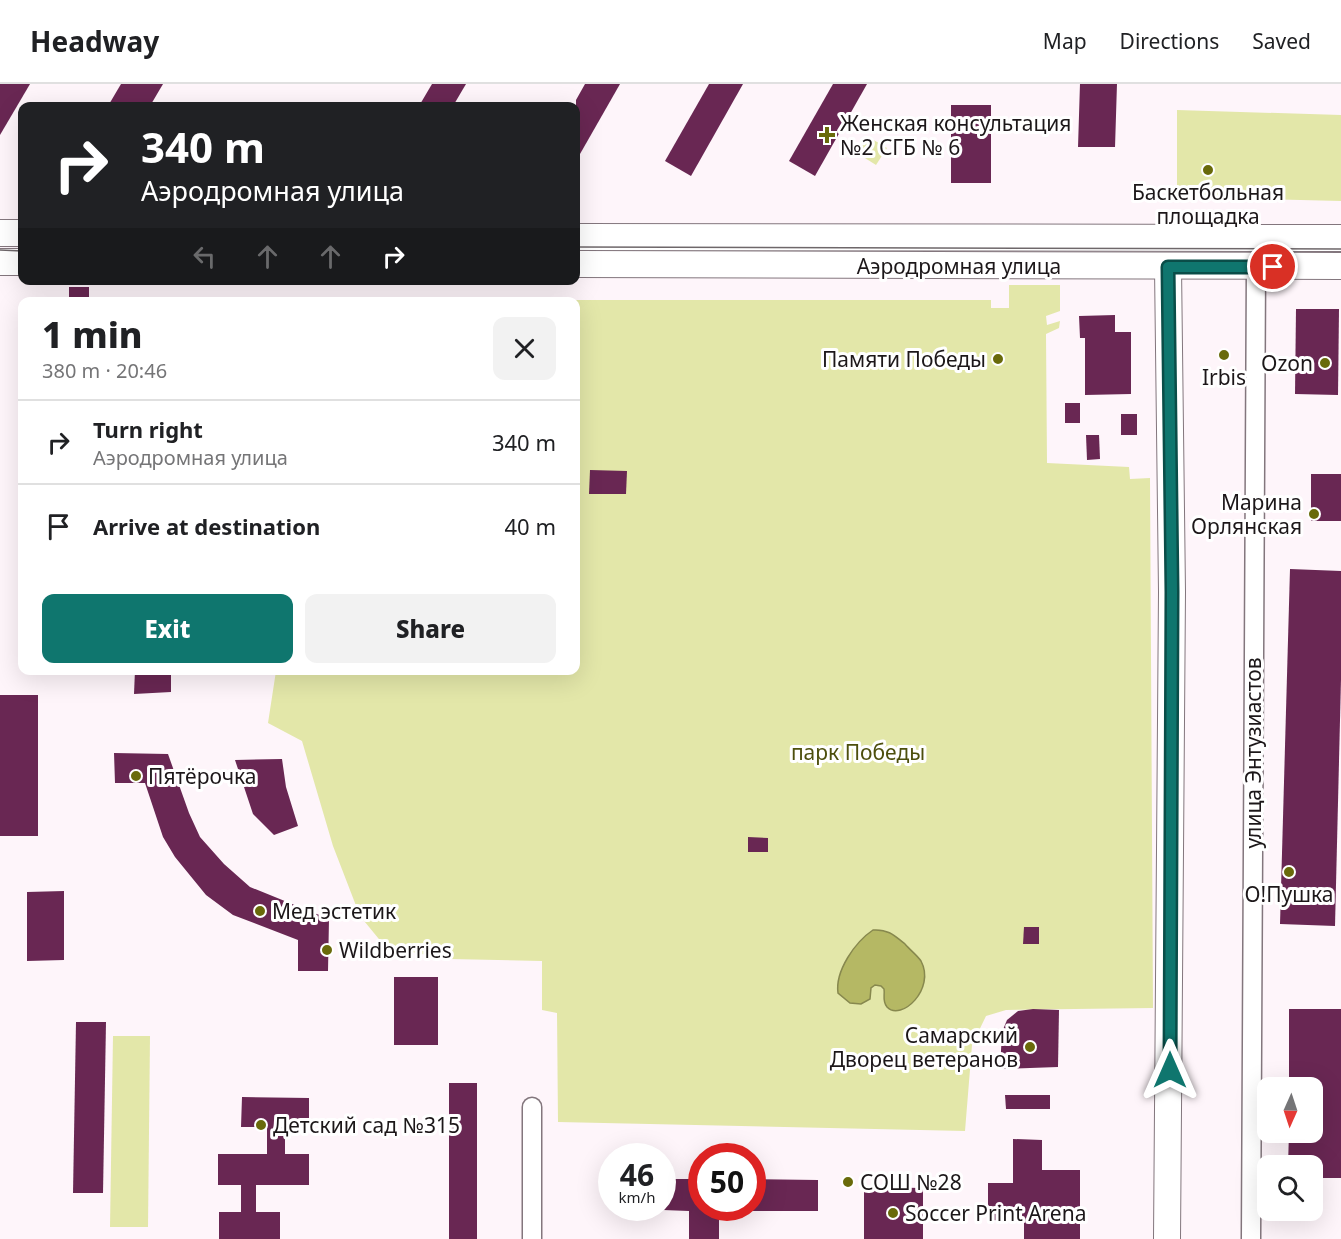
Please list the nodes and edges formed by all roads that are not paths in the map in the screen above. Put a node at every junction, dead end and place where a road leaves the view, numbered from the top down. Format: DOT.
graph roads {
  1 [pos="0,233"];
  2 [pos="18,233"];
  3 [pos="580,237"];
  4 [pos="1341,238"];
  5 [pos="0,262"];
  6 [pos="18,262"];
  7 [pos="580,264"];
  8 [pos="1341,266"];
  9 [pos="1168,267"];
  10 [pos="1256,267"];
  11 [pos="532,1107"];
  12 [pos="532,1239"];
  13 [pos="1167,1239"];
  14 [pos="1251,1239"];
  1 -- 2 [label="main road"];
  3 -- 4 [label="main road, Аэродромная улица"];
  5 -- 6 [label="main road"];
  7 -- 9 [label="main road, Аэродромная улица"];
  8 -- 10 [label="main road, Аэродромная улица"];
  9 -- 10 [label="main road, Аэродромная улица"];
  9 -- 13 [label="main road"];
  10 -- 14 [label="street, улица Энтузиастов"];
  11 -- 12 [label="street"];
}
